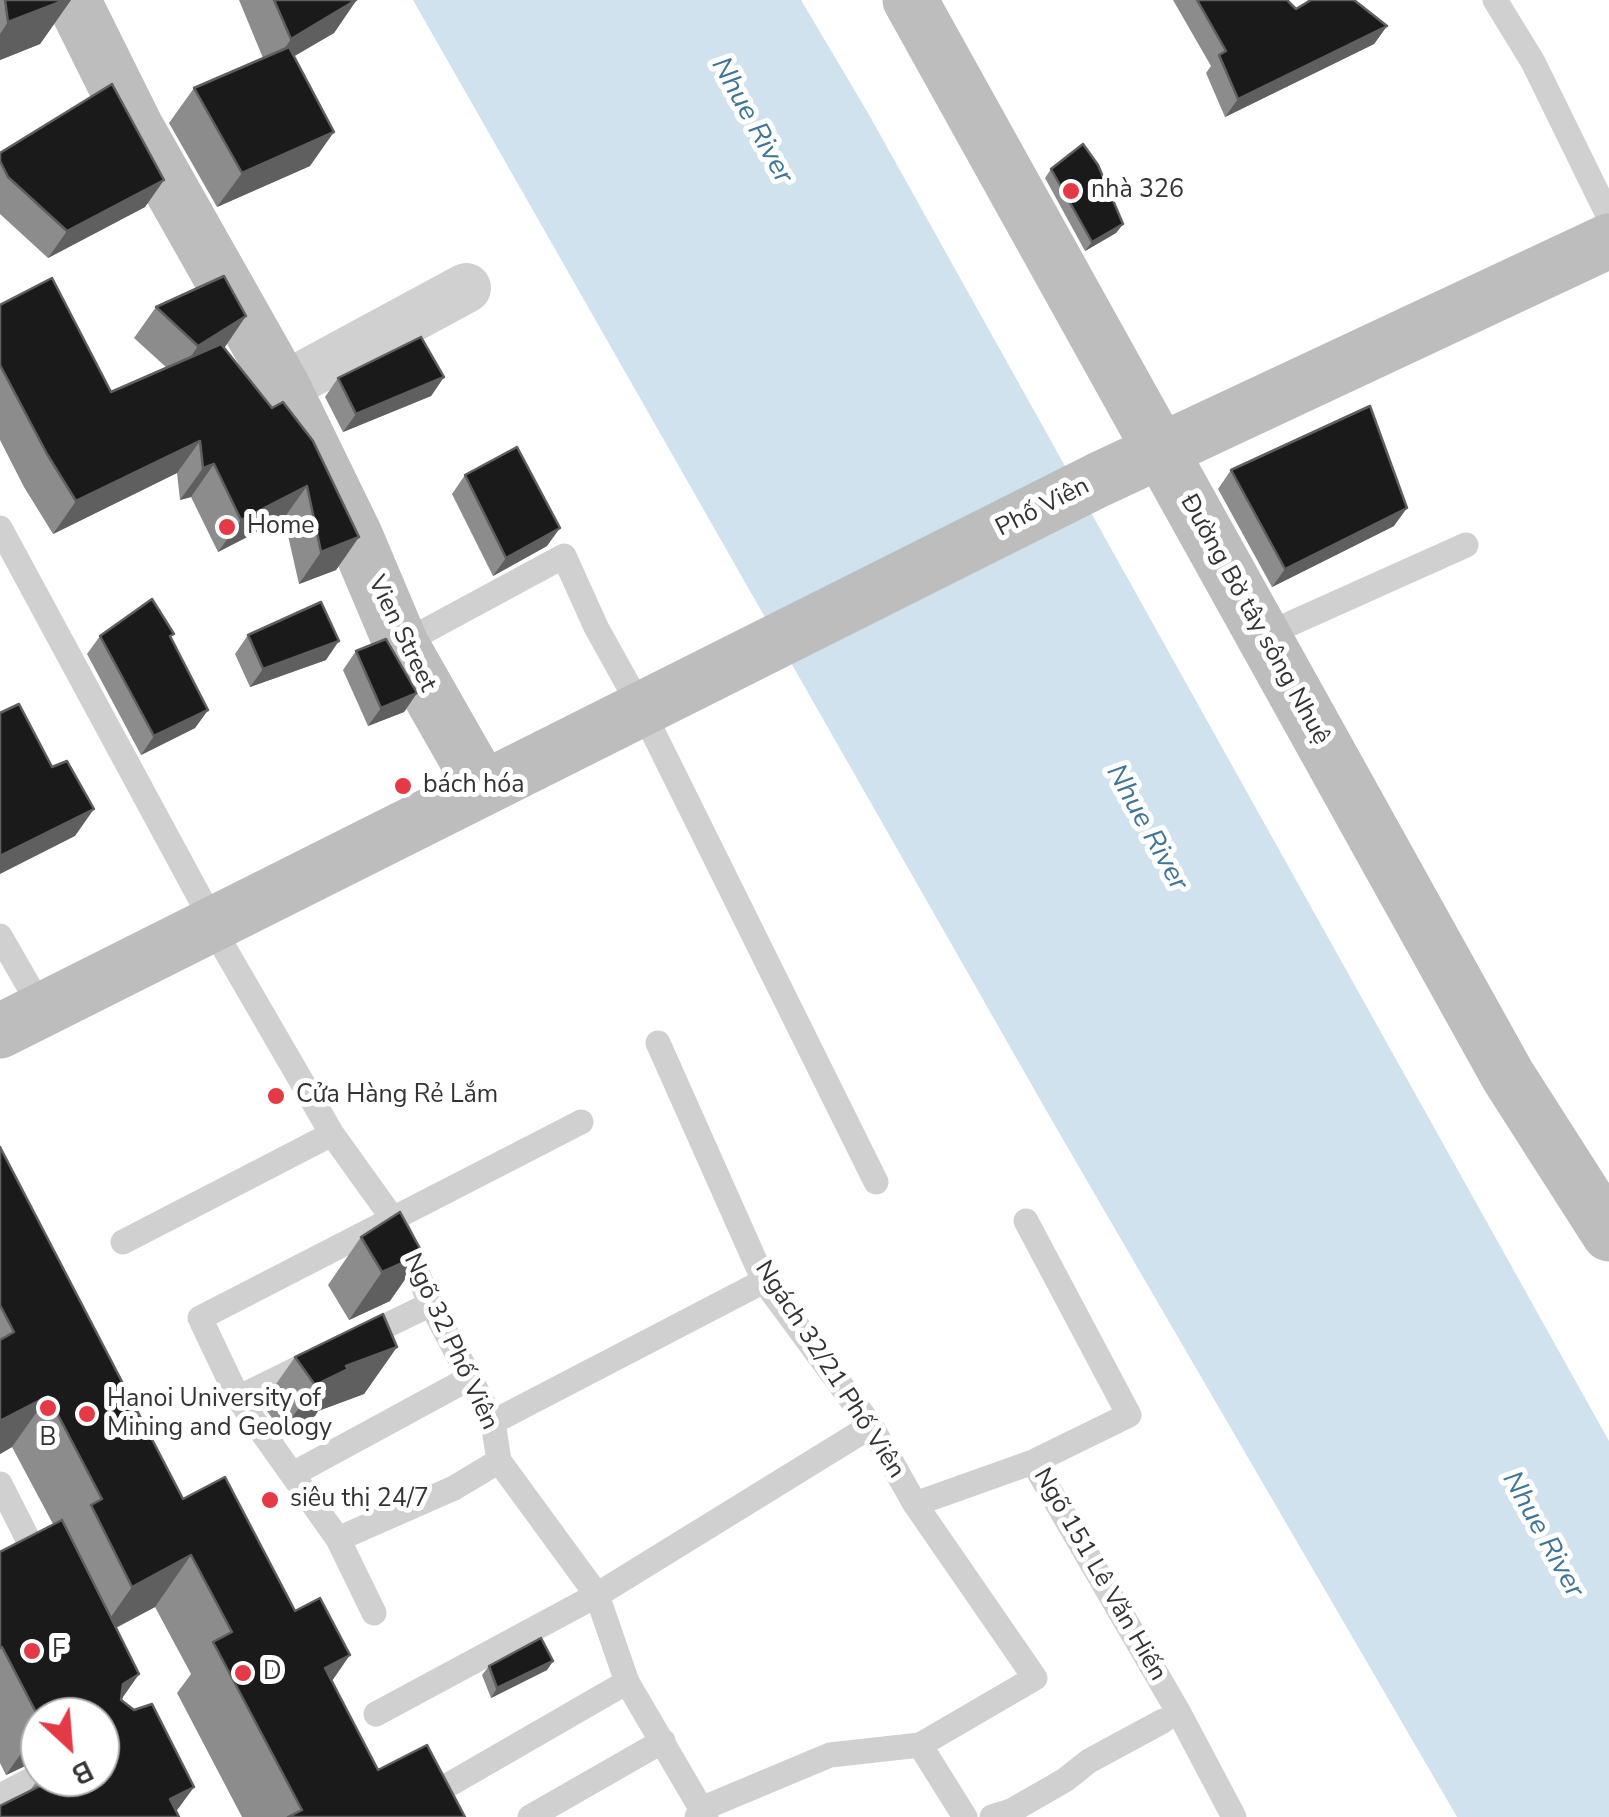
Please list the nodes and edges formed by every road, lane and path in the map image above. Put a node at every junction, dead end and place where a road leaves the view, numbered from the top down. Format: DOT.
graph roads {
  1 [pos="73,0"];
  2 [pos="910,0"];
  3 [pos="1495,0"];
  4 [pos="1609,218"];
  5 [pos="1609,241"];
  6 [pos="466,288"];
  7 [pos="283,387"];
  8 [pos="1162,452"];
  9 [pos="0,528"];
  10 [pos="1466,545"];
  11 [pos="1264,636"];
  12 [pos="401,644"];
  13 [pos="642,710"];
  14 [pos="483,788"];
  15 [pos="213,922"];
  16 [pos="0,936"];
  17 [pos="22,1021"];
  18 [pos="658,1043"];
  19 [pos="581,1122"];
  20 [pos="332,1134"];
  21 [pos="876,1182"];
  22 [pos="393,1219"];
  23 [pos="1026,1221"];
  24 [pos="1609,1234"];
  25 [pos="123,1242"];
  26 [pos="764,1281"];
  27 [pos="431,1304"];
  28 [pos="468,1379"];
  29 [pos="238,1398"];
  30 [pos="493,1422"];
  31 [pos="871,1426"];
  32 [pos="499,1462"];
  33 [pos="1032,1462"];
  34 [pos="293,1474"];
  35 [pos="0,1484"];
  36 [pos="915,1504"];
  37 [pos="338,1539"];
  38 [pos="54,1590"];
  39 [pos="597,1595"];
  40 [pos="374,1613"];
  41 [pos="627,1682"];
  42 [pos="376,1714"];
  43 [pos="1163,1721"];
  44 [pos="663,1741"];
  45 [pos="920,1745"];
  46 [pos="414,1805"];
  47 [pos="701,1814"];
  48 [pos="530,1817"];
  49 [pos="965,1817"];
  50 [pos="992,1817"];
  51 [pos="1234,1817"];
  1 -- 7 [label="street, Vien Street"];
  2 -- 8 [label="street, Đường Bờ tây sông Nhuệ"];
  3 -- 4 [label="lane"];
  5 -- 8 [label="street, Phố Viên"];
  6 -- 7 [label="street"];
  7 -- 12 [label="street, Vien Street"];
  8 -- 11 [label="street, Đường Bờ tây sông Nhuệ"];
  8 -- 13 [label="street, Phố Viên"];
  9 -- 15 [label="lane, Ngõ 32 Phố Viên"];
  10 -- 11 [label="lane"];
  11 -- 24 [label="street, Đường Bờ tây sông Nhuệ"];
  12 -- 13 [label="lane"];
  12 -- 14 [label="street, Vien Street"];
  13 -- 14 [label="street, Phố Viên"];
  13 -- 21 [label="lane"];
  14 -- 15 [label="street"];
  15 -- 17 [label="street"];
  15 -- 20 [label="lane, Ngõ 32 Phố Viên"];
  16 -- 17 [label="lane"];
  18 -- 26 [label="lane, Ngách 32/21 Phố Viên"];
  19 -- 22 [label="lane"];
  20 -- 22 [label="lane, Ngõ 32 Phố Viên"];
  20 -- 25 [label="lane"];
  22 -- 27 [label="lane, Ngõ 32 Phố Viên"];
  22 -- 29 [label="lane"];
  23 -- 33 [label="lane, Ngõ 151 Lê Văn Hiến"];
  26 -- 30 [label="lane"];
  26 -- 31 [label="lane, Ngách 32/21 Phố Viên"];
  27 -- 28 [label="lane, Ngõ 32 Phố Viên"];
  27 -- 29 [label="lane"];
  28 -- 30 [label="lane, Ngõ 32 Phố Viên"];
  28 -- 34 [label="lane"];
  29 -- 34 [label="lane"];
  30 -- 32 [label="lane, Ngõ 32 Phố Viên"];
  31 -- 36 [label="lane, Ngách 32/21 Phố Viên"];
  31 -- 39 [label="lane"];
  32 -- 37 [label="lane"];
  32 -- 39 [label="lane, Ngõ 32 Phố Viên"];
  33 -- 36 [label="lane"];
  33 -- 51 [label="lane, Ngõ 151 Lê Văn Hiến"];
  34 -- 37 [label="lane"];
  35 -- 38 [label="lane"];
  36 -- 45 [label="lane, Ngách 32/21 Phố Viên"];
  37 -- 40 [label="lane"];
  39 -- 41 [label="lane, Ngõ 32 Phố Viên"];
  39 -- 42 [label="lane"];
  41 -- 44 [label="lane, Ngõ 32 Phố Viên"];
  41 -- 46 [label="lane"];
  43 -- 50 [label="lane"];
  44 -- 47 [label="lane, Ngõ 32 Phố Viên"];
  44 -- 48 [label="lane"];
  45 -- 47 [label="lane"];
  45 -- 49 [label="lane"];
}
